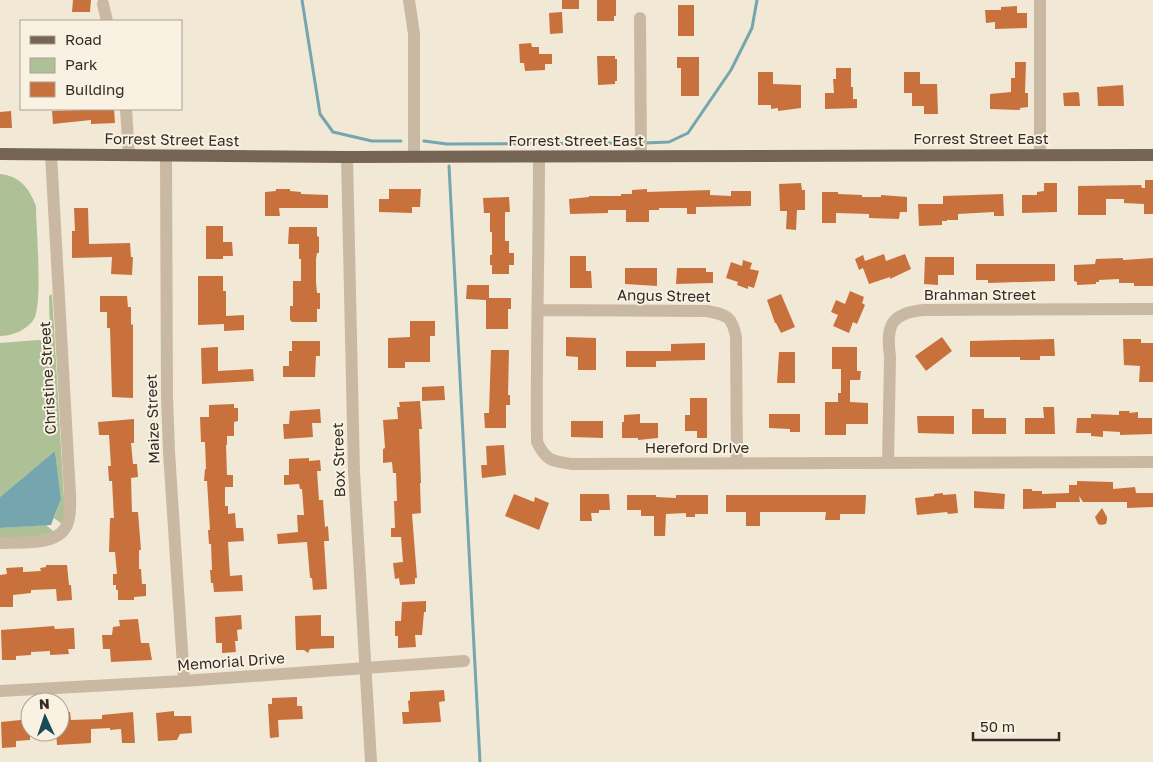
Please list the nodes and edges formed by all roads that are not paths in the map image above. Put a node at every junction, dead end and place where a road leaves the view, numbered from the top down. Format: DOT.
graph roads {
  1 [pos="409,0"];
  2 [pos="1040,1"];
  3 [pos="103,4"];
  4 [pos="640,18"];
  5 [pos="107,20"];
  6 [pos="126,110"];
  7 [pos="0,154"];
  8 [pos="1040,154"];
  9 [pos="1153,154"];
  10 [pos="50,155"];
  11 [pos="129,155"];
  12 [pos="166,156"];
  13 [pos="414,156"];
  14 [pos="540,156"];
  15 [pos="641,156"];
  16 [pos="347,157"];
  17 [pos="1153,309"];
  18 [pos="539,310"];
  19 [pos="1153,462"];
  20 [pos="737,463"];
  21 [pos="888,463"];
  22 [pos="0,543"];
  23 [pos="464,661"];
  24 [pos="367,668"];
  25 [pos="184,681"];
  26 [pos="0,690"];
  27 [pos="371,762"];
  1 -- 13 [label="street"];
  2 -- 8 [label="street"];
  3 -- 5 [label="street"];
  4 -- 15 [label="street"];
  6 -- 11 [label="street"];
  7 -- 10 [label="main road, Forrest Street East"];
  8 -- 9 [label="main road, Forrest Street East"];
  8 -- 15 [label="main road, Forrest Street East"];
  10 -- 11 [label="main road, Forrest Street East"];
  10 -- 22 [label="street, Christine Street"];
  11 -- 12 [label="main road, Forrest Street East"];
  12 -- 16 [label="main road, Forrest Street East"];
  12 -- 25 [label="street, Maize Street"];
  13 -- 14 [label="main road, Forrest Street East"];
  13 -- 16 [label="main road, Forrest Street East"];
  14 -- 15 [label="main road, Forrest Street East"];
  14 -- 18 [label="street, Hereford Drive"];
  16 -- 24 [label="street, Box Street"];
  17 -- 21 [label="street, Brahman Street"];
  18 -- 20 [label="street, Angus Street"];
  18 -- 20 [label="street, Hereford Drive"];
  19 -- 21 [label="street, Hereford Drive"];
  20 -- 21 [label="street, Hereford Drive"];
  23 -- 24 [label="street, Memorial Drive"];
  24 -- 25 [label="street, Memorial Drive"];
  24 -- 27 [label="street, Box Street"];
  25 -- 26 [label="street, Memorial Drive"];
}
